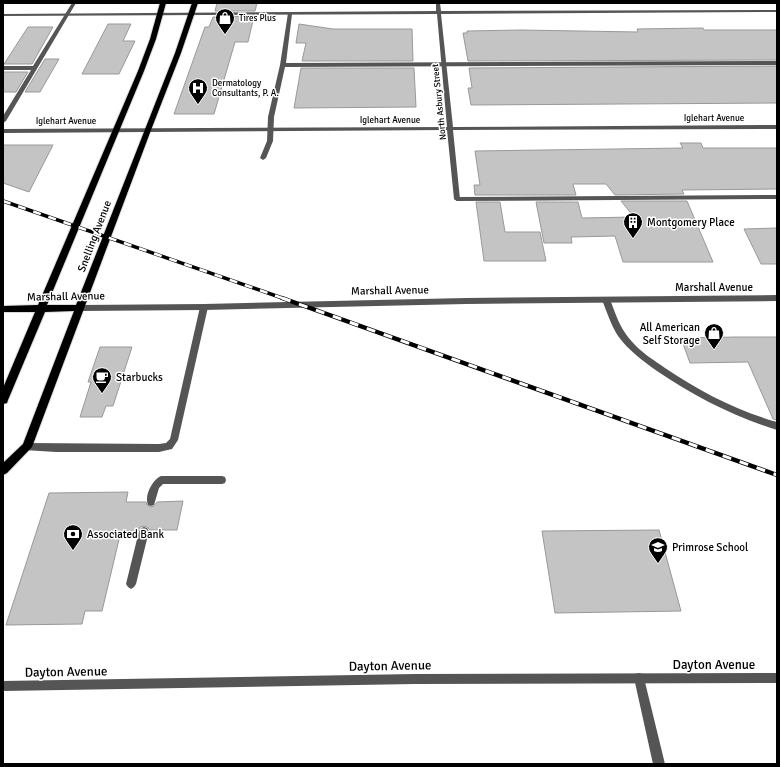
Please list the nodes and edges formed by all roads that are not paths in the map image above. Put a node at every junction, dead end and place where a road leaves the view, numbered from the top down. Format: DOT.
graph roads {
  1 [pos="74,3"];
  2 [pos="162,3"];
  3 [pos="195,3"];
  4 [pos="438,3"];
  5 [pos="777,11"];
  6 [pos="439,13"];
  7 [pos="290,14"];
  8 [pos="3,15"];
  9 [pos="66,15"];
  10 [pos="160,15"];
  11 [pos="191,15"];
  12 [pos="777,63"];
  13 [pos="283,65"];
  14 [pos="444,65"];
  15 [pos="3,68"];
  16 [pos="34,68"];
  17 [pos="3,121"];
  18 [pos="777,127"];
  19 [pos="450,128"];
  20 [pos="271,129"];
  21 [pos="116,130"];
  22 [pos="147,130"];
  23 [pos="3,131"];
  24 [pos="263,158"];
  25 [pos="777,197"];
  26 [pos="777,298"];
  27 [pos="606,300"];
  28 [pos="204,307"];
  29 [pos="80,308"];
  30 [pos="3,309"];
  31 [pos="40,309"];
  32 [pos="3,400"];
  33 [pos="777,426"];
  34 [pos="27,447"];
  35 [pos="3,470"];
  36 [pos="222,480"];
  37 [pos="151,502"];
  38 [pos="144,531"];
  39 [pos="131,584"];
  40 [pos="639,678"];
  41 [pos="777,678"];
  42 [pos="3,686"];
  43 [pos="658,764"];
  1 -- 9 [label="street"];
  2 -- 10 [label="main road, Snelling Avenue"];
  3 -- 11 [label="main road, Snelling Avenue"];
  4 -- 6 [label="street, North Asbury Street"];
  5 -- 6 [label="street"];
  6 -- 7 [label="street"];
  6 -- 14 [label="street, North Asbury Street"];
  7 -- 11 [label="street"];
  7 -- 13 [label="street"];
  8 -- 9 [label="street"];
  9 -- 10 [label="street"];
  9 -- 16 [label="street"];
  10 -- 11 [label="street"];
  10 -- 21 [label="main road, Snelling Avenue"];
  11 -- 22 [label="main road, Snelling Avenue"];
  12 -- 14 [label="street"];
  13 -- 14 [label="street"];
  13 -- 20 [label="street"];
  14 -- 19 [label="street, North Asbury Street"];
  15 -- 16 [label="street"];
  16 -- 17 [label="street"];
  18 -- 19 [label="street, Iglehart Avenue"];
  19 -- 20 [label="street, Iglehart Avenue"];
  19 -- 25 [label="street, North Asbury Street"];
  20 -- 22 [label="street, Iglehart Avenue"];
  20 -- 24 [label="street"];
  21 -- 22 [label="street, Iglehart Avenue"];
  21 -- 23 [label="street, Iglehart Avenue"];
  21 -- 31 [label="main road, Snelling Avenue"];
  22 -- 29 [label="main road, Snelling Avenue"];
  26 -- 27 [label="street, Marshall Avenue"];
  27 -- 28 [label="street, Marshall Avenue"];
  27 -- 33 [label="street"];
  28 -- 29 [label="street, Marshall Avenue"];
  28 -- 34 [label="street"];
  29 -- 31 [label="main road, Marshall Avenue"];
  29 -- 34 [label="main road, Snelling Avenue"];
  30 -- 31 [label="main road, Marshall Avenue"];
  31 -- 32 [label="main road, Snelling Avenue"];
  34 -- 35 [label="main road, Snelling Avenue"];
  36 -- 37 [label="street"];
  38 -- 39 [label="street"];
  40 -- 41 [label="street, Dayton Avenue"];
  40 -- 42 [label="street, Dayton Avenue"];
  40 -- 43 [label="street"];
}
